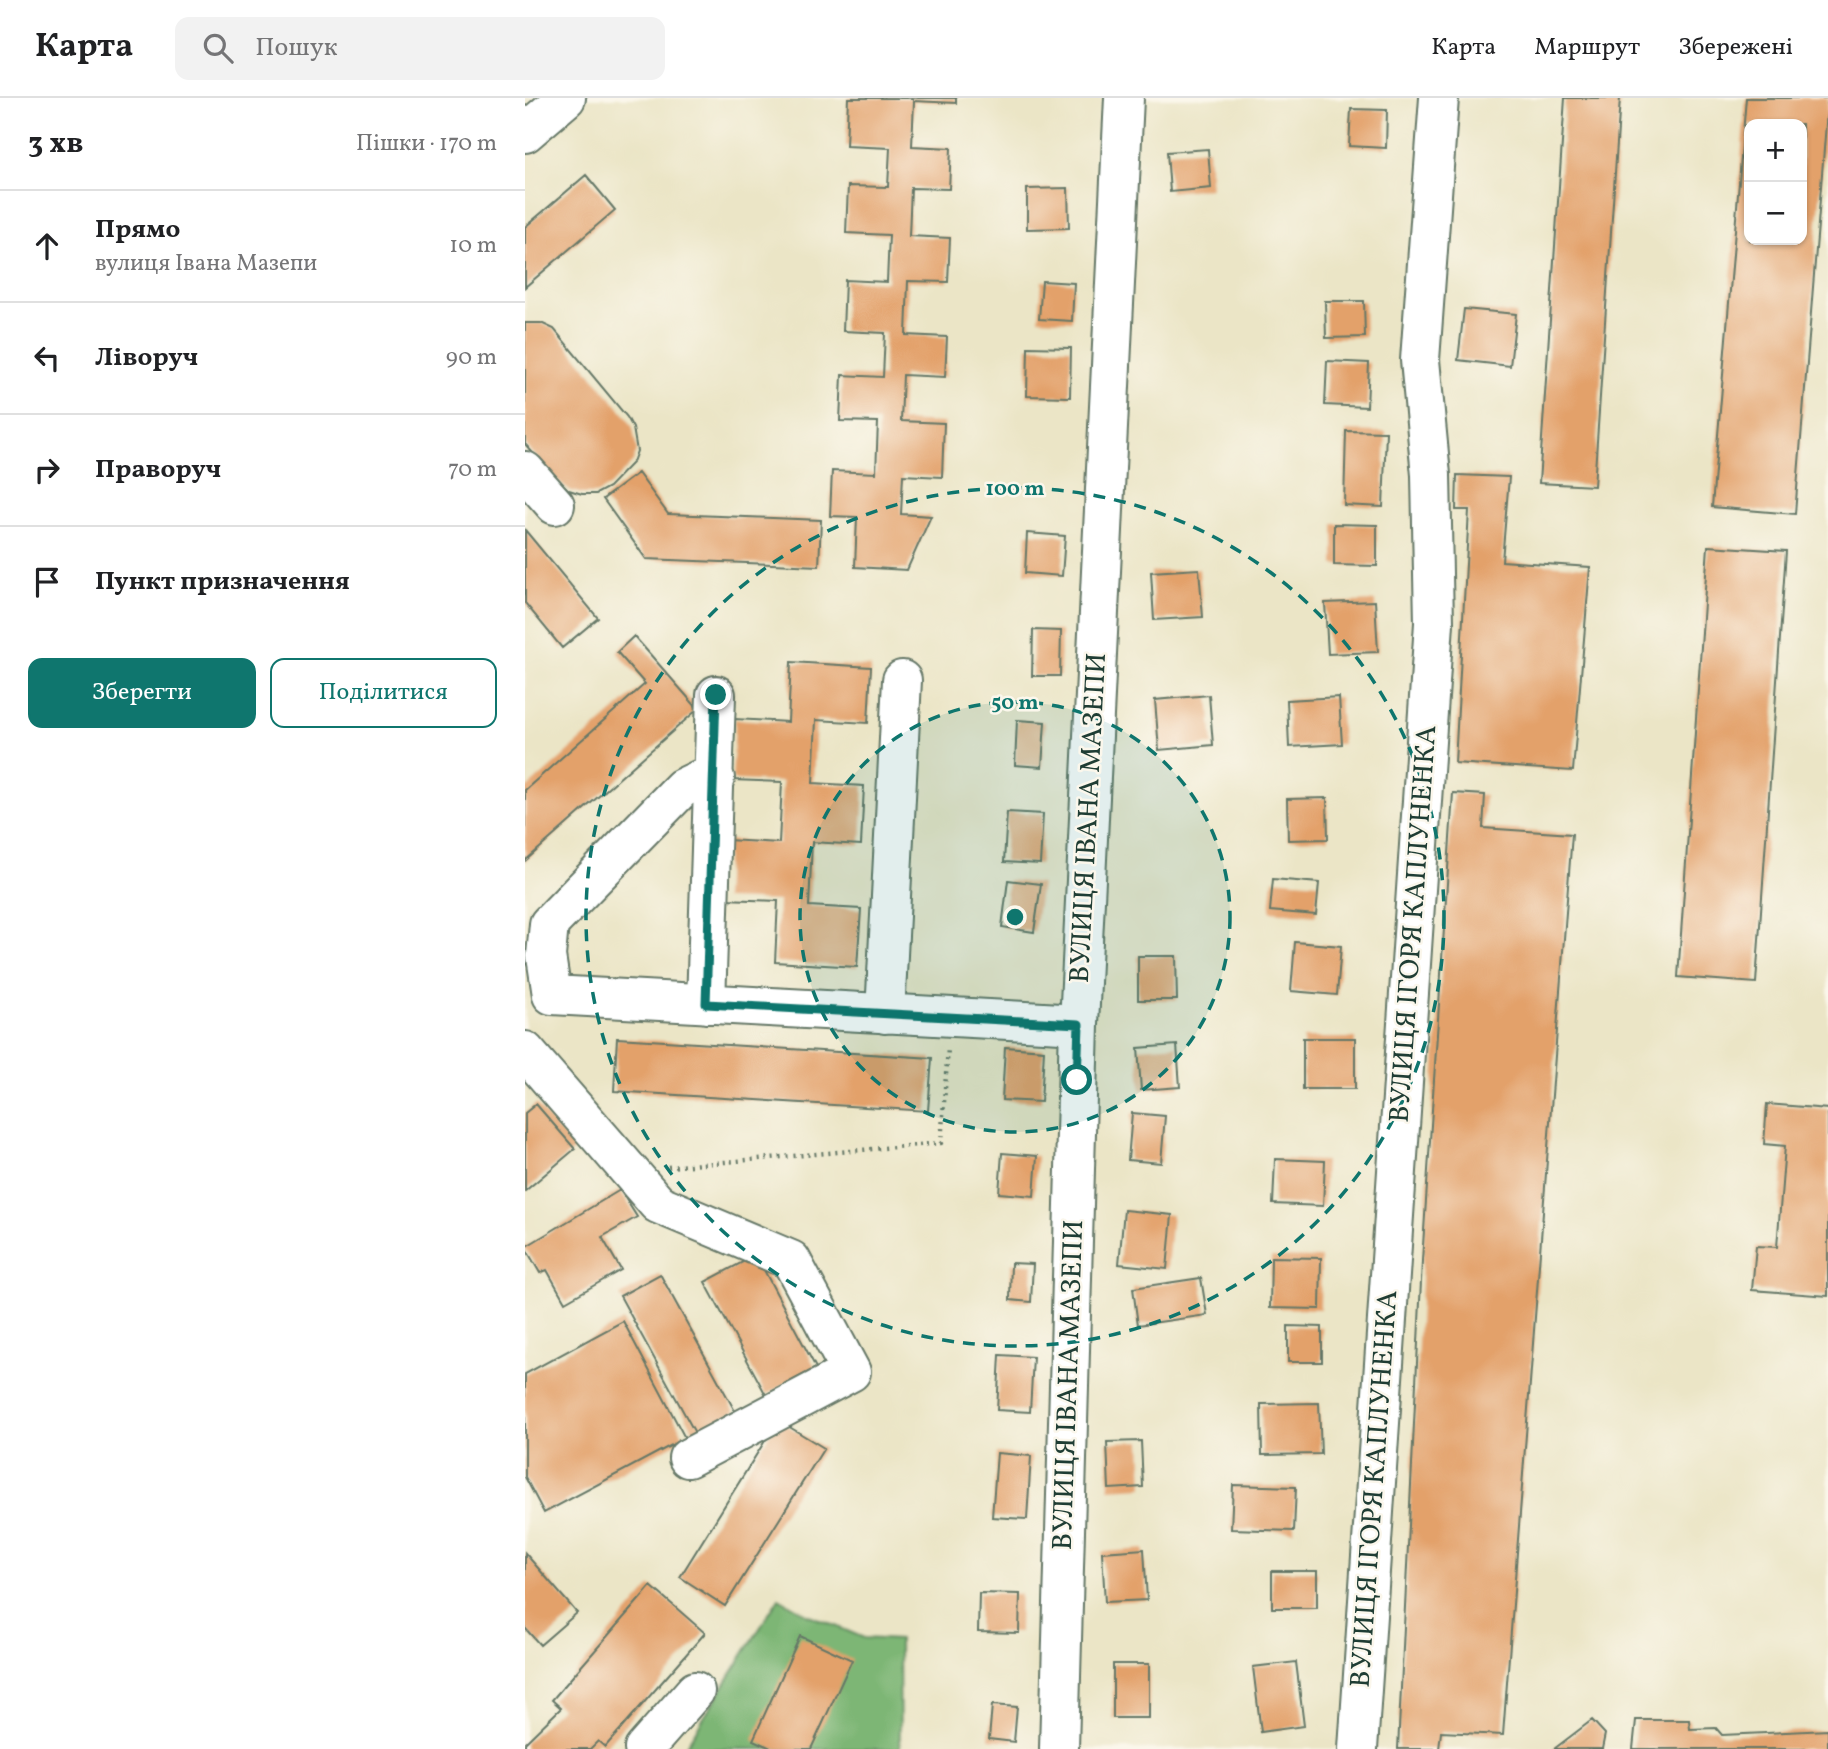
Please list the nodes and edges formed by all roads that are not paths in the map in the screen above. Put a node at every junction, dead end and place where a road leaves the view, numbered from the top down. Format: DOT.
graph roads {
  1 [pos="566,98"];
  2 [pos="1124,98"];
  3 [pos="1439,98"];
  4 [pos="525,133"];
  5 [pos="525,471"];
  6 [pos="555,505"];
  7 [pos="902,680"];
  8 [pos="716,695"];
  9 [pos="715,778"];
  10 [pos="539,996"];
  11 [pos="706,1004"];
  12 [pos="885,1014"];
  13 [pos="1079,1024"];
  14 [pos="525,1051"];
  15 [pos="688,1458"];
  16 [pos="695,1692"];
  17 [pos="644,1749"];
  18 [pos="1059,1749"];
  19 [pos="1358,1749"];
  1 -- 4 [label="street"];
  2 -- 13 [label="street, ВУЛИЦЯ ІВАНА МАЗЕПИ"];
  3 -- 19 [label="street, ВУЛИЦЯ ІГОРЯ КАПЛУНЕНКА"];
  5 -- 6 [label="street"];
  7 -- 12 [label="street"];
  8 -- 9 [label="street"];
  9 -- 10 [label="street"];
  9 -- 11 [label="street"];
  10 -- 11 [label="street"];
  11 -- 12 [label="street"];
  12 -- 13 [label="street"];
  13 -- 18 [label="street, ВУЛИЦЯ ІВАНА МАЗЕПИ"];
  14 -- 15 [label="street"];
  16 -- 17 [label="street"];
}
